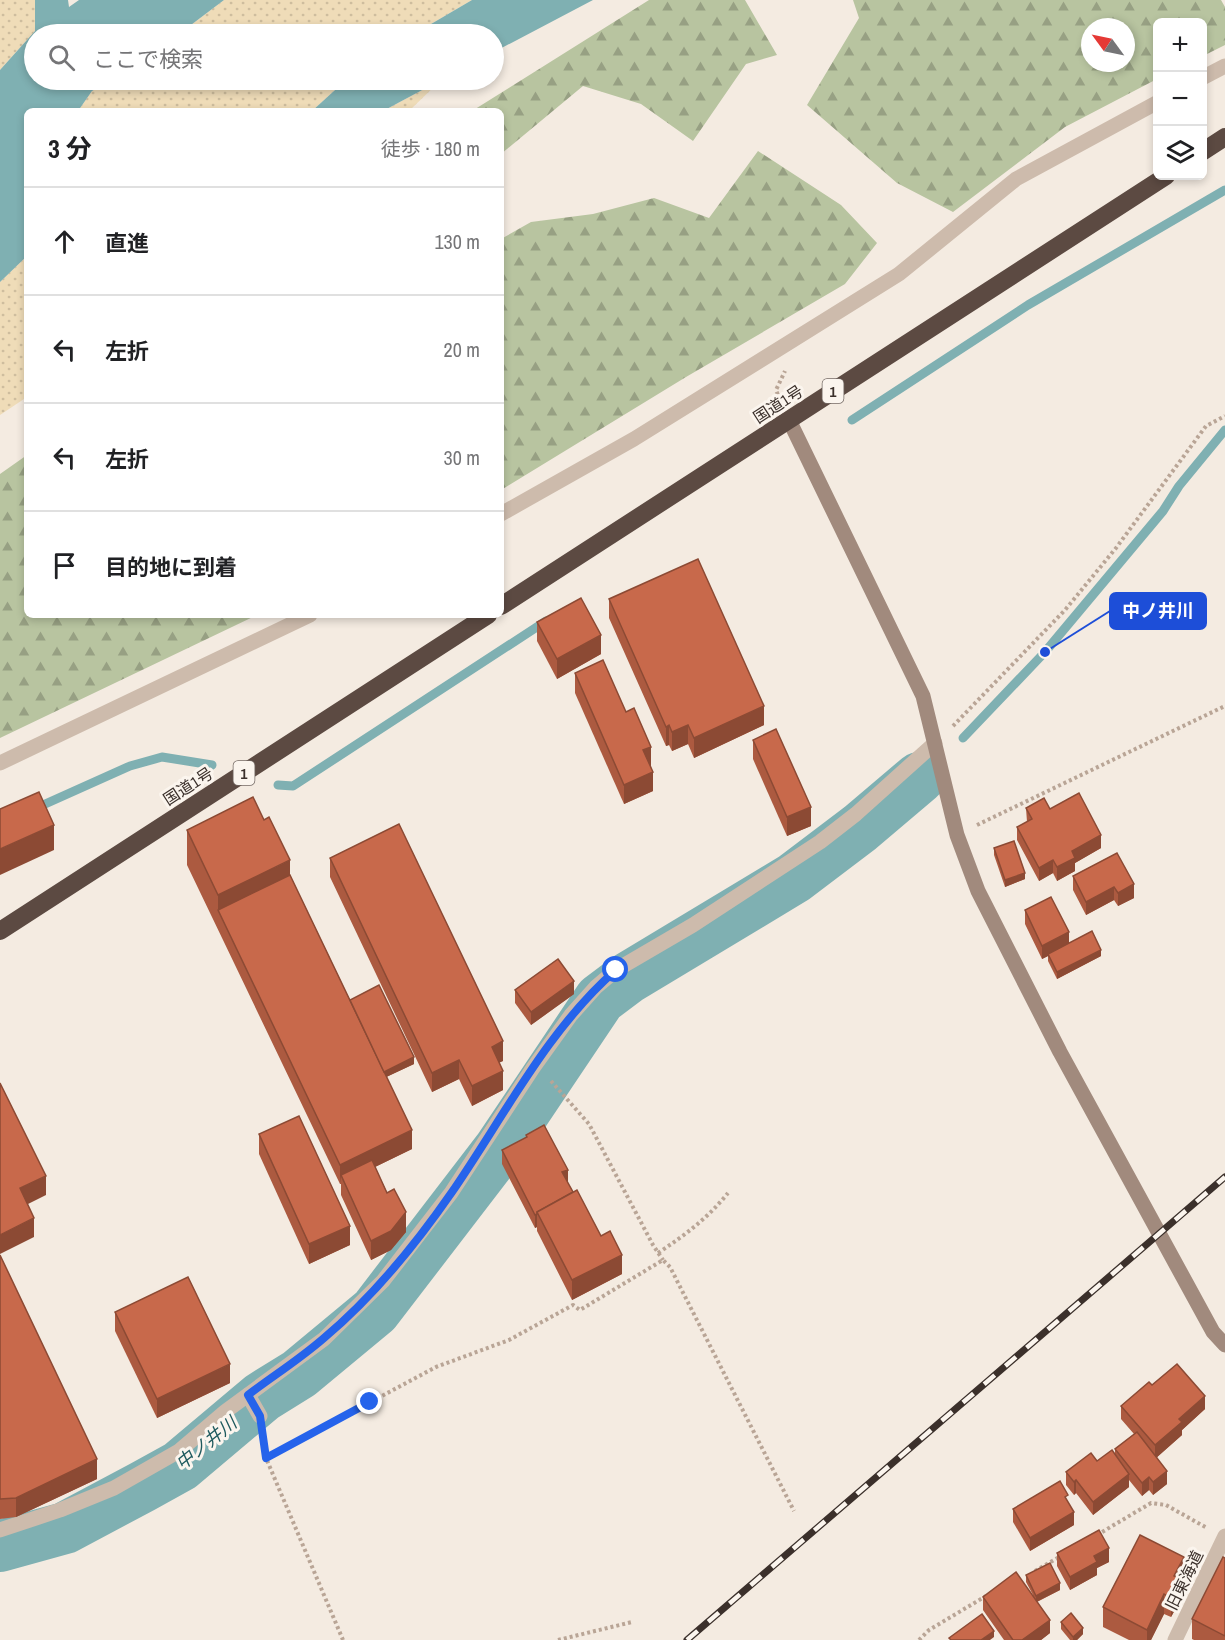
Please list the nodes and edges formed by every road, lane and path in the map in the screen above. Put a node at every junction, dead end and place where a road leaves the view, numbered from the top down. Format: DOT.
graph roads {
  1 [pos="1225,66"];
  2 [pos="1207,76"];
  3 [pos="1153,105"];
  4 [pos="1225,137"];
  5 [pos="1207,149"];
  6 [pos="1160,180"];
  7 [pos="803,333"];
  8 [pos="1225,416"];
  9 [pos="789,420"];
  10 [pos="504,512"];
  11 [pos="504,604"];
  12 [pos="304,618"];
  13 [pos="483,618"];
  14 [pos="1225,706"];
  15 [pos="935,743"];
  16 [pos="0,763"];
  17 [pos="957,835"];
  18 [pos="0,931"];
  19 [pos="555,1084"];
  20 [pos="728,1193"];
  21 [pos="658,1253"];
  22 [pos="663,1260"];
  23 [pos="1225,1345"];
  24 [pos="249,1398"];
  25 [pos="260,1416"];
  26 [pos="266,1458"];
  27 [pos="794,1511"];
  28 [pos="0,1530"];
  29 [pos="1093,1537"];
  30 [pos="1225,1537"];
  31 [pos="1064,1554"];
  32 [pos="1025,1576"];
  33 [pos="994,1591"];
  34 [pos="632,1622"];
  35 [pos="343,1640"];
  36 [pos="558,1640"];
  37 [pos="919,1640"];
  38 [pos="1175,1640"];
  1 -- 2 [label="street"];
  3 -- 7 [label="street"];
  4 -- 5 [label="highway"];
  6 -- 9 [label="highway, 国道1号 / 1"];
  7 -- 9 [label="path"];
  7 -- 10 [label="street"];
  8 -- 15 [label="path"];
  9 -- 11 [label="highway, 国道1号 / 1"];
  9 -- 15 [label="street"];
  12 -- 16 [label="street"];
  13 -- 18 [label="highway, 国道1号 / 1"];
  14 -- 17 [label="path"];
  15 -- 17 [label="street"];
  15 -- 24 [label="street"];
  17 -- 23 [label="street"];
  19 -- 21 [label="path"];
  20 -- 21 [label="path"];
  21 -- 22 [label="path"];
  22 -- 26 [label="path"];
  22 -- 27 [label="path"];
  24 -- 25 [label="street"];
  24 -- 28 [label="street"];
  25 -- 26 [label="path"];
  26 -- 35 [label="path"];
  29 -- 30 [label="path"];
  30 -- 38 [label="street, 旧東海道"];
  31 -- 32 [label="path"];
  33 -- 37 [label="path"];
  34 -- 36 [label="path"];
}
